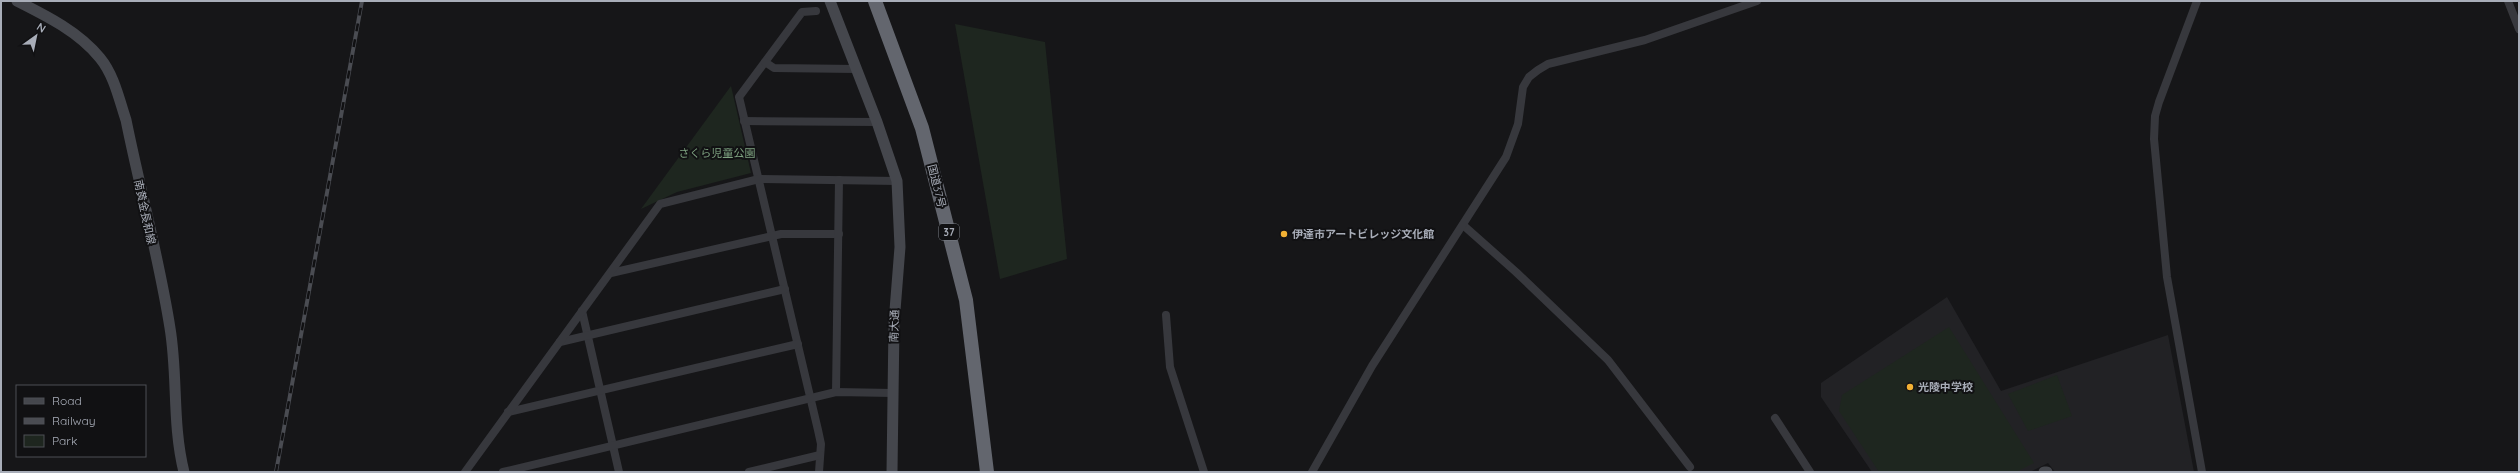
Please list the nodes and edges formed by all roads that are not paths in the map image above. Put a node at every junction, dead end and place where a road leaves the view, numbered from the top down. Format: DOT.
graph roads {
  1 [pos="17,1"];
  2 [pos="830,1"];
  3 [pos="876,1"];
  4 [pos="1757,1"];
  5 [pos="2197,1"];
  6 [pos="2508,1"];
  7 [pos="816,11"];
  8 [pos="2519,29"];
  9 [pos="765,62"];
  10 [pos="856,69"];
  11 [pos="744,121"];
  12 [pos="877,122"];
  13 [pos="759,180"];
  14 [pos="839,180"];
  15 [pos="897,181"];
  16 [pos="1463,225"];
  17 [pos="839,234"];
  18 [pos="772,235"];
  19 [pos="611,273"];
  20 [pos="785,289"];
  21 [pos="582,312"];
  22 [pos="1166,316"];
  23 [pos="586,336"];
  24 [pos="560,342"];
  25 [pos="798,344"];
  26 [pos="599,392"];
  27 [pos="836,392"];
  28 [pos="893,393"];
  29 [pos="810,399"];
  30 [pos="508,412"];
  31 [pos="1775,418"];
  32 [pos="612,446"];
  33 [pos="820,455"];
  34 [pos="1690,467"];
  35 [pos="184,472"];
  36 [pos="465,472"];
  37 [pos="503,472"];
  38 [pos="619,472"];
  39 [pos="749,472"];
  40 [pos="819,472"];
  41 [pos="892,472"];
  42 [pos="988,472"];
  43 [pos="1204,472"];
  44 [pos="1312,472"];
  45 [pos="1810,472"];
  46 [pos="2202,472"];
  1 -- 35 [label="main road, 南黄金長和線"];
  2 -- 10 [label="main road, 南大通"];
  3 -- 42 [label="highway, 国道37号 / 37"];
  4 -- 16 [label="street"];
  5 -- 46 [label="street"];
  6 -- 8 [label="street"];
  7 -- 9 [label="street"];
  9 -- 10 [label="street"];
  9 -- 11 [label="street"];
  10 -- 12 [label="main road, 南大通"];
  11 -- 12 [label="street"];
  11 -- 13 [label="street"];
  12 -- 15 [label="main road, 南大通"];
  13 -- 14 [label="street"];
  13 -- 18 [label="street"];
  13 -- 19 [label="street"];
  14 -- 15 [label="street"];
  14 -- 17 [label="street"];
  15 -- 28 [label="main road, 南大通"];
  16 -- 34 [label="street"];
  16 -- 44 [label="street"];
  17 -- 18 [label="street"];
  17 -- 27 [label="street"];
  18 -- 19 [label="street"];
  18 -- 20 [label="street"];
  19 -- 21 [label="street"];
  20 -- 23 [label="street"];
  20 -- 25 [label="street"];
  21 -- 23 [label="street"];
  21 -- 24 [label="street"];
  22 -- 43 [label="street"];
  23 -- 24 [label="street"];
  23 -- 26 [label="street"];
  24 -- 30 [label="street"];
  25 -- 26 [label="street"];
  25 -- 29 [label="street"];
  26 -- 30 [label="street"];
  26 -- 32 [label="street"];
  27 -- 28 [label="street"];
  27 -- 29 [label="street"];
  28 -- 41 [label="main road, 南大通"];
  29 -- 32 [label="street"];
  29 -- 33 [label="street"];
  30 -- 36 [label="street"];
  31 -- 45 [label="street"];
  32 -- 37 [label="street"];
  32 -- 38 [label="street"];
  33 -- 39 [label="street"];
  33 -- 40 [label="street"];
}
